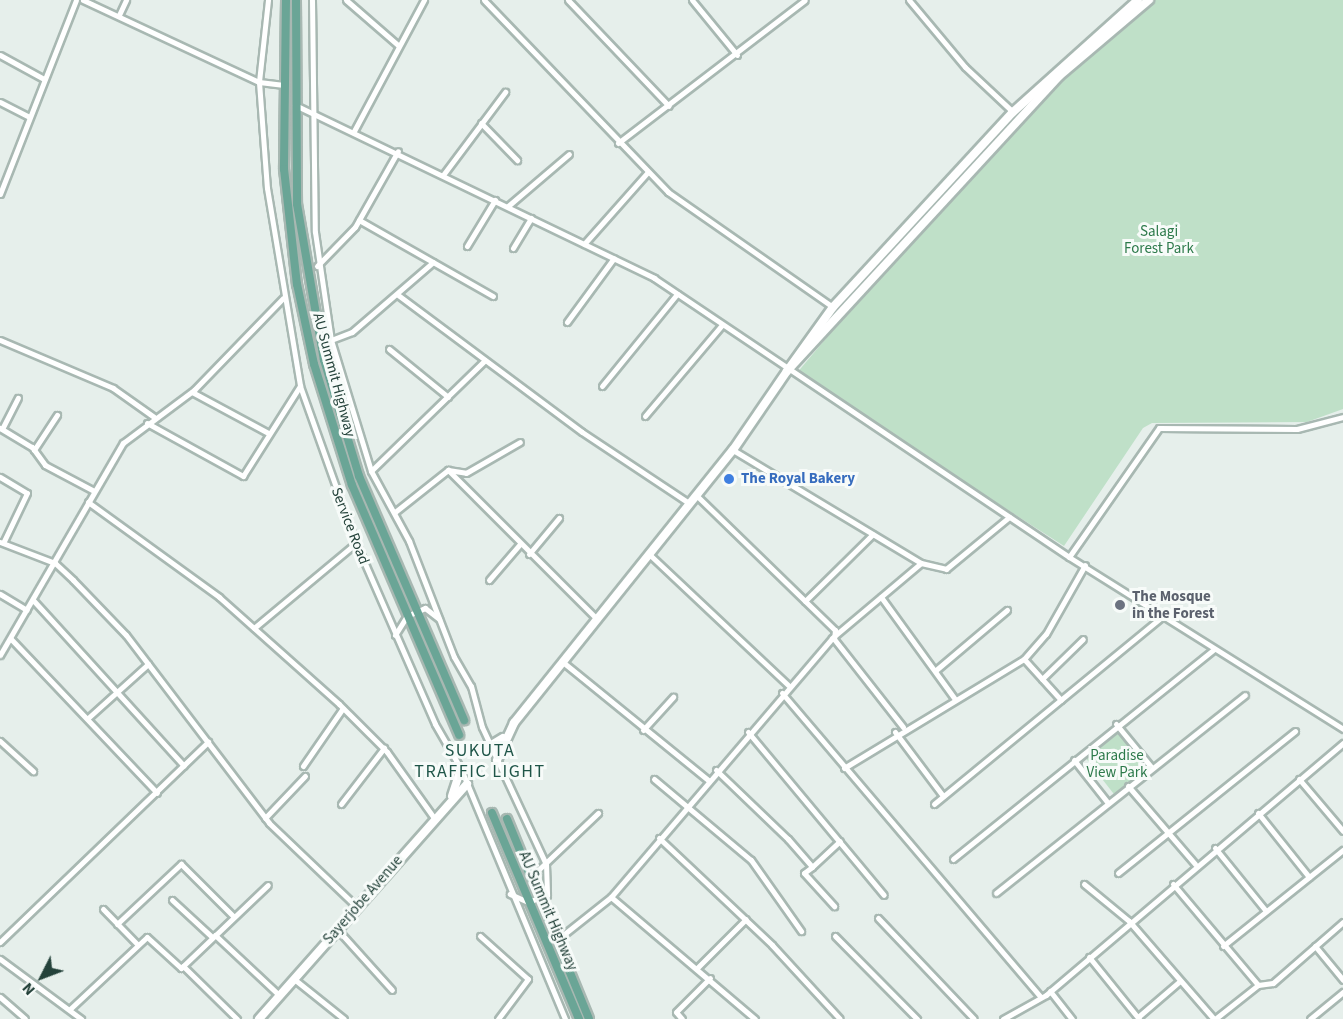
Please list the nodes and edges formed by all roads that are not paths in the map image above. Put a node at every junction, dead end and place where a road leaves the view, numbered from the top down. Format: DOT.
graph roads {
  1 [pos="76,0"];
  2 [pos="83,0"];
  3 [pos="126,0"];
  4 [pos="268,0"];
  5 [pos="286,0"];
  6 [pos="296,0"];
  7 [pos="312,0"];
  8 [pos="346,0"];
  9 [pos="424,0"];
  10 [pos="484,0"];
  11 [pos="568,0"];
  12 [pos="692,0"];
  13 [pos="805,0"];
  14 [pos="909,0"];
  15 [pos="1138,0"];
  16 [pos="1149,0"];
  17 [pos="119,15"];
  18 [pos="399,46"];
  19 [pos="0,55"];
  20 [pos="737,55"];
  21 [pos="44,79"];
  22 [pos="259,82"];
  23 [pos="282,85"];
  24 [pos="505,92"];
  25 [pos="0,102"];
  26 [pos="293,104"];
  27 [pos="669,106"];
  28 [pos="313,111"];
  29 [pos="1013,112"];
  30 [pos="29,117"];
  31 [pos="481,123"];
  32 [pos="354,131"];
  33 [pos="618,143"];
  34 [pos="398,151"];
  35 [pos="569,154"];
  36 [pos="517,160"];
  37 [pos="647,173"];
  38 [pos="443,174"];
  39 [pos="2,181"];
  40 [pos="0,194"];
  41 [pos="495,200"];
  42 [pos="508,206"];
  43 [pos="531,218"];
  44 [pos="359,220"];
  45 [pos="584,244"];
  46 [pos="467,246"];
  47 [pos="513,248"];
  48 [pos="614,258"];
  49 [pos="433,262"];
  50 [pos="317,266"];
  51 [pos="677,294"];
  52 [pos="398,295"];
  53 [pos="493,296"];
  54 [pos="283,298"];
  55 [pos="833,307"];
  56 [pos="567,322"];
  57 [pos="722,325"];
  58 [pos="331,340"];
  59 [pos="1,342"];
  60 [pos="389,350"];
  61 [pos="485,360"];
  62 [pos="787,371"];
  63 [pos="300,386"];
  64 [pos="602,386"];
  65 [pos="192,392"];
  66 [pos="448,397"];
  67 [pos="18,398"];
  68 [pos="57,415"];
  69 [pos="645,416"];
  70 [pos="154,417"];
  71 [pos="1343,417"];
  72 [pos="147,423"];
  73 [pos="1,429"];
  74 [pos="268,433"];
  75 [pos="520,442"];
  76 [pos="34,450"];
  77 [pos="733,450"];
  78 [pos="448,470"];
  79 [pos="371,471"];
  80 [pos="0,477"];
  81 [pos="94,491"];
  82 [pos="696,495"];
  83 [pos="88,502"];
  84 [pos="689,503"];
  85 [pos="395,512"];
  86 [pos="1009,517"];
  87 [pos="559,518"];
  88 [pos="873,534"];
  89 [pos="2,542"];
  90 [pos="356,543"];
  91 [pos="520,544"];
  92 [pos="529,554"];
  93 [pos="650,555"];
  94 [pos="1069,557"];
  95 [pos="55,563"];
  96 [pos="921,563"];
  97 [pos="1085,565"];
  98 [pos="489,580"];
  99 [pos="0,594"];
  100 [pos="881,597"];
  101 [pos="33,600"];
  102 [pos="805,602"];
  103 [pos="27,610"];
  104 [pos="1007,610"];
  105 [pos="419,611"];
  106 [pos="407,616"];
  107 [pos="1163,616"];
  108 [pos="597,619"];
  109 [pos="440,620"];
  110 [pos="254,628"];
  111 [pos="395,635"];
  112 [pos="835,636"];
  113 [pos="1083,639"];
  114 [pos="0,641"];
  115 [pos="9,641"];
  116 [pos="1214,649"];
  117 [pos="0,655"];
  118 [pos="1024,658"];
  119 [pos="564,663"];
  120 [pos="148,664"];
  121 [pos="936,670"];
  122 [pos="1042,679"];
  123 [pos="788,686"];
  124 [pos="119,690"];
  125 [pos="782,693"];
  126 [pos="1245,695"];
  127 [pos="673,697"];
  128 [pos="954,698"];
  129 [pos="1061,700"];
  130 [pos="343,708"];
  131 [pos="88,718"];
  132 [pos="464,720"];
  133 [pos="1116,724"];
  134 [pos="903,727"];
  135 [pos="1343,729"];
  136 [pos="643,730"];
  137 [pos="1295,731"];
  138 [pos="748,732"];
  139 [pos="895,732"];
  140 [pos="459,735"];
  141 [pos="503,738"];
  142 [pos="0,741"];
  143 [pos="208,742"];
  144 [pos="1343,743"];
  145 [pos="490,746"];
  146 [pos="384,748"];
  147 [pos="1074,759"];
  148 [pos="497,760"];
  149 [pos="184,766"];
  150 [pos="303,766"];
  151 [pos="844,768"];
  152 [pos="1152,768"];
  153 [pos="461,769"];
  154 [pos="716,770"];
  155 [pos="33,771"];
  156 [pos="305,776"];
  157 [pos="654,779"];
  158 [pos="1299,779"];
  159 [pos="708,780"];
  160 [pos="467,783"];
  161 [pos="1128,786"];
  162 [pos="157,793"];
  163 [pos="452,796"];
  164 [pos="943,796"];
  165 [pos="1108,803"];
  166 [pos="340,804"];
  167 [pos="688,804"];
  168 [pos="934,804"];
  169 [pos="492,813"];
  170 [pos="598,813"];
  171 [pos="1257,813"];
  172 [pos="265,818"];
  173 [pos="434,818"];
  174 [pos="507,819"];
  175 [pos="1167,830"];
  176 [pos="1343,831"];
  177 [pos="659,838"];
  178 [pos="840,841"];
  179 [pos="1215,848"];
  180 [pos="1343,850"];
  181 [pos="953,859"];
  182 [pos="546,864"];
  183 [pos="1195,864"];
  184 [pos="812,867"];
  185 [pos="1118,873"];
  186 [pos="533,875"];
  187 [pos="1309,877"];
  188 [pos="1084,884"];
  189 [pos="1173,884"];
  190 [pos="268,885"];
  191 [pos="996,893"];
  192 [pos="509,894"];
  193 [pos="884,895"];
  194 [pos="542,897"];
  195 [pos="611,897"];
  196 [pos="172,900"];
  197 [pos="528,903"];
  198 [pos="834,906"];
  199 [pos="357,907"];
  200 [pos="103,909"];
  201 [pos="1266,912"];
  202 [pos="233,916"];
  203 [pos="878,918"];
  204 [pos="746,919"];
  205 [pos="1129,921"];
  206 [pos="1343,922"];
  207 [pos="117,924"];
  208 [pos="337,929"];
  209 [pos="801,931"];
  210 [pos="213,936"];
  211 [pos="480,936"];
  212 [pos="836,936"];
  213 [pos="558,939"];
  214 [pos="0,942"];
  215 [pos="137,944"];
  216 [pos="1223,946"];
  217 [pos="1315,946"];
  218 [pos="1089,957"];
  219 [pos="0,958"];
  220 [pos="183,966"];
  221 [pos="697,968"];
  222 [pos="710,978"];
  223 [pos="294,979"];
  224 [pos="1343,980"];
  225 [pos="1180,981"];
  226 [pos="1258,985"];
  227 [pos="392,990"];
  228 [pos="1050,991"];
  229 [pos="1343,992"];
  230 [pos="280,996"];
  231 [pos="0,997"];
  232 [pos="1041,997"];
  233 [pos="70,1009"];
  234 [pos="1017,1017"];
  235 [pos="1138,1018"];
  236 [pos="25,1019"];
  237 [pos="81,1019"];
  238 [pos="237,1019"];
  239 [pos="260,1019"];
  240 [pos="344,1019"];
  241 [pos="498,1019"];
  242 [pos="565,1019"];
  243 [pos="579,1019"];
  244 [pos="589,1019"];
  245 [pos="682,1019"];
  246 [pos="755,1019"];
  247 [pos="840,1019"];
  248 [pos="917,1019"];
  249 [pos="974,1019"];
  250 [pos="1004,1019"];
  251 [pos="1072,1019"];
  252 [pos="1214,1019"];
  253 [pos="1311,1019"];
  1 -- 21 [label="street"];
  2 -- 17 [label="street"];
  3 -- 17 [label="street"];
  4 -- 22 [label="street, Service Road"];
  5 -- 23 [label="main road, AU Summit Highway"];
  6 -- 26 [label="main road, AU Summit Highway"];
  7 -- 28 [label="street"];
  8 -- 18 [label="street"];
  9 -- 18 [label="street"];
  10 -- 33 [label="street"];
  11 -- 27 [label="street"];
  12 -- 20 [label="street"];
  13 -- 20 [label="street"];
  14 -- 29 [label="street"];
  15 -- 29 [label="street"];
  16 -- 62 [label="street"];
  17 -- 22 [label="street"];
  18 -- 32 [label="street"];
  19 -- 21 [label="street"];
  20 -- 27 [label="street"];
  21 -- 30 [label="street"];
  22 -- 23 [label="street"];
  22 -- 54 [label="street, Service Road"];
  23 -- 106 [label="main road, AU Summit Highway"];
  24 -- 31 [label="street"];
  25 -- 30 [label="street"];
  26 -- 28 [label="street"];
  26 -- 105 [label="main road, AU Summit Highway"];
  27 -- 33 [label="street"];
  28 -- 32 [label="street"];
  28 -- 50 [label="street"];
  29 -- 55 [label="street"];
  30 -- 39 [label="street"];
  31 -- 36 [label="street"];
  31 -- 38 [label="street"];
  32 -- 34 [label="street"];
  33 -- 37 [label="street"];
  34 -- 38 [label="street"];
  34 -- 44 [label="street"];
  35 -- 42 [label="street"];
  37 -- 45 [label="street"];
  37 -- 55 [label="street"];
  38 -- 41 [label="street"];
  39 -- 40 [label="street"];
  41 -- 42 [label="street"];
  41 -- 46 [label="street"];
  42 -- 43 [label="street"];
  43 -- 45 [label="street"];
  43 -- 47 [label="street"];
  44 -- 49 [label="street"];
  44 -- 50 [label="street"];
  45 -- 48 [label="street"];
  48 -- 51 [label="street"];
  48 -- 56 [label="street"];
  49 -- 52 [label="street"];
  49 -- 53 [label="street"];
  50 -- 58 [label="street"];
  51 -- 57 [label="street"];
  51 -- 64 [label="street"];
  52 -- 58 [label="street"];
  52 -- 61 [label="street"];
  54 -- 63 [label="street, Service Road"];
  54 -- 65 [label="street"];
  55 -- 62 [label="street"];
  57 -- 62 [label="street"];
  57 -- 69 [label="street"];
  58 -- 79 [label="street"];
  59 -- 70 [label="street"];
  60 -- 66 [label="street"];
  61 -- 66 [label="street"];
  61 -- 84 [label="street"];
  62 -- 77 [label="street"];
  62 -- 86 [label="street"];
  63 -- 74 [label="street"];
  63 -- 90 [label="street, Service Road"];
  65 -- 70 [label="street"];
  65 -- 74 [label="street"];
  66 -- 79 [label="street"];
  67 -- 73 [label="street"];
  68 -- 76 [label="street"];
  70 -- 72 [label="street"];
  71 -- 94 [label="street"];
  72 -- 74 [label="street"];
  72 -- 81 [label="street"];
  73 -- 76 [label="street"];
  75 -- 78 [label="street"];
  76 -- 81 [label="street"];
  77 -- 82 [label="street"];
  77 -- 88 [label="street"];
  78 -- 85 [label="street"];
  78 -- 91 [label="street"];
  79 -- 85 [label="street"];
  80 -- 89 [label="street"];
  81 -- 83 [label="street"];
  82 -- 84 [label="street"];
  82 -- 102 [label="street"];
  83 -- 95 [label="street"];
  83 -- 110 [label="street"];
  84 -- 93 [label="street"];
  85 -- 109 [label="street"];
  86 -- 94 [label="street"];
  86 -- 96 [label="street"];
  87 -- 92 [label="street"];
  88 -- 96 [label="street"];
  88 -- 102 [label="street"];
  89 -- 95 [label="street"];
  90 -- 110 [label="street"];
  90 -- 111 [label="street, Service Road"];
  91 -- 92 [label="street"];
  91 -- 98 [label="street"];
  92 -- 108 [label="street"];
  93 -- 108 [label="street"];
  93 -- 123 [label="street"];
  94 -- 97 [label="street"];
  95 -- 101 [label="street"];
  95 -- 120 [label="street"];
  96 -- 100 [label="street"];
  97 -- 107 [label="street"];
  97 -- 118 [label="street"];
  99 -- 103 [label="street"];
  100 -- 112 [label="street"];
  100 -- 121 [label="street"];
  101 -- 103 [label="street"];
  101 -- 124 [label="street"];
  102 -- 112 [label="street"];
  103 -- 115 [label="street"];
  104 -- 121 [label="street"];
  105 -- 106 [label="street"];
  105 -- 109 [label="street"];
  105 -- 132 [label="main road, AU Summit Highway"];
  106 -- 111 [label="street"];
  106 -- 140 [label="main road, AU Summit Highway"];
  107 -- 116 [label="street"];
  107 -- 129 [label="street"];
  108 -- 119 [label="street"];
  109 -- 145 [label="street"];
  110 -- 130 [label="street"];
  111 -- 153 [label="street, Service Road"];
  112 -- 123 [label="street"];
  112 -- 134 [label="street"];
  113 -- 122 [label="street"];
  114 -- 115 [label="street"];
  115 -- 117 [label="street"];
  115 -- 131 [label="street"];
  116 -- 133 [label="street"];
  116 -- 135 [label="street"];
  118 -- 122 [label="street"];
  118 -- 128 [label="street"];
  119 -- 136 [label="street"];
  119 -- 141 [label="street"];
  120 -- 124 [label="street"];
  120 -- 143 [label="street"];
  121 -- 128 [label="street"];
  122 -- 129 [label="street"];
  123 -- 125 [label="street"];
  124 -- 131 [label="street"];
  124 -- 149 [label="street"];
  125 -- 138 [label="street"];
  125 -- 151 [label="street"];
  126 -- 152 [label="street"];
  127 -- 136 [label="street"];
  128 -- 134 [label="street"];
  129 -- 164 [label="street"];
  130 -- 146 [label="street"];
  130 -- 150 [label="street"];
  131 -- 162 [label="street"];
  133 -- 147 [label="street"];
  133 -- 152 [label="street"];
  134 -- 139 [label="street"];
  136 -- 159 [label="street"];
  137 -- 175 [label="street"];
  138 -- 154 [label="street"];
  138 -- 178 [label="street"];
  139 -- 151 [label="street"];
  139 -- 164 [label="street"];
  141 -- 145 [label="street"];
  141 -- 148 [label="street"];
  142 -- 155 [label="street"];
  143 -- 149 [label="street"];
  143 -- 172 [label="street"];
  144 -- 158 [label="street"];
  145 -- 148 [label="street"];
  146 -- 166 [label="street"];
  146 -- 173 [label="street"];
  147 -- 165 [label="street"];
  147 -- 181 [label="street"];
  148 -- 182 [label="street"];
  149 -- 162 [label="street"];
  151 -- 232 [label="street"];
  152 -- 161 [label="street"];
  153 -- 160 [label="street, Service Road"];
  153 -- 163 [label="street"];
  154 -- 159 [label="street"];
  154 -- 184 [label="street"];
  156 -- 172 [label="street"];
  157 -- 167 [label="street"];
  158 -- 171 [label="street"];
  158 -- 176 [label="street"];
  159 -- 167 [label="street"];
  160 -- 163 [label="street, Sayerjobe Avenue"];
  160 -- 192 [label="street, Service Road"];
  161 -- 165 [label="street"];
  161 -- 175 [label="street"];
  162 -- 214 [label="street"];
  163 -- 173 [label="street, Sayerjobe Avenue"];
  164 -- 168 [label="street"];
  165 -- 191 [label="street"];
  167 -- 177 [label="street"];
  167 -- 209 [label="street"];
  169 -- 197 [label="main road, AU Summit Highway"];
  170 -- 182 [label="street"];
  171 -- 179 [label="street"];
  171 -- 187 [label="street"];
  172 -- 199 [label="street"];
  173 -- 199 [label="street, Sayerjobe Avenue"];
  174 -- 186 [label="main road, AU Summit Highway"];
  175 -- 183 [label="street"];
  175 -- 185 [label="street"];
  177 -- 195 [label="street"];
  177 -- 204 [label="street"];
  178 -- 184 [label="street"];
  178 -- 193 [label="street"];
  179 -- 183 [label="street"];
  179 -- 201 [label="street"];
  180 -- 187 [label="street"];
  182 -- 186 [label="street"];
  182 -- 194 [label="street"];
  183 -- 189 [label="street"];
  184 -- 198 [label="street"];
  186 -- 194 [label="main road, AU Summit Highway"];
  187 -- 201 [label="street"];
  188 -- 205 [label="street"];
  189 -- 205 [label="street"];
  189 -- 216 [label="street"];
  190 -- 202 [label="street"];
  192 -- 197 [label="street"];
  192 -- 242 [label="street, Service Road"];
  194 -- 197 [label="street"];
  194 -- 213 [label="main road, AU Summit Highway"];
  195 -- 213 [label="street"];
  195 -- 221 [label="street"];
  196 -- 210 [label="street"];
  197 -- 243 [label="main road, AU Summit Highway"];
  199 -- 208 [label="street, Sayerjobe Avenue"];
  200 -- 207 [label="street"];
  201 -- 216 [label="street"];
  202 -- 207 [label="street"];
  202 -- 210 [label="street"];
  203 -- 249 [label="street"];
  204 -- 221 [label="street"];
  204 -- 247 [label="street"];
  205 -- 218 [label="street"];
  205 -- 225 [label="street"];
  206 -- 217 [label="street"];
  207 -- 215 [label="street"];
  208 -- 223 [label="street, Sayerjobe Avenue"];
  208 -- 227 [label="street"];
  210 -- 220 [label="street"];
  210 -- 230 [label="street"];
  211 -- 241 [label="street"];
  212 -- 248 [label="street"];
  213 -- 244 [label="main road, AU Summit Highway"];
  215 -- 220 [label="street"];
  215 -- 233 [label="street"];
  216 -- 226 [label="street"];
  217 -- 224 [label="street"];
  217 -- 226 [label="street"];
  218 -- 228 [label="street"];
  218 -- 235 [label="street"];
  219 -- 233 [label="street"];
  220 -- 238 [label="street"];
  221 -- 222 [label="street"];
  222 -- 245 [label="street"];
  222 -- 246 [label="street"];
  223 -- 230 [label="street, Sayerjobe Avenue"];
  223 -- 240 [label="street"];
  225 -- 235 [label="street"];
  225 -- 252 [label="street"];
  226 -- 252 [label="street"];
  228 -- 232 [label="street"];
  228 -- 251 [label="street"];
  229 -- 253 [label="street"];
  230 -- 239 [label="street, Sayerjobe Avenue"];
  231 -- 236 [label="street"];
  232 -- 234 [label="street"];
  233 -- 237 [label="street"];
  234 -- 250 [label="street"];
}
